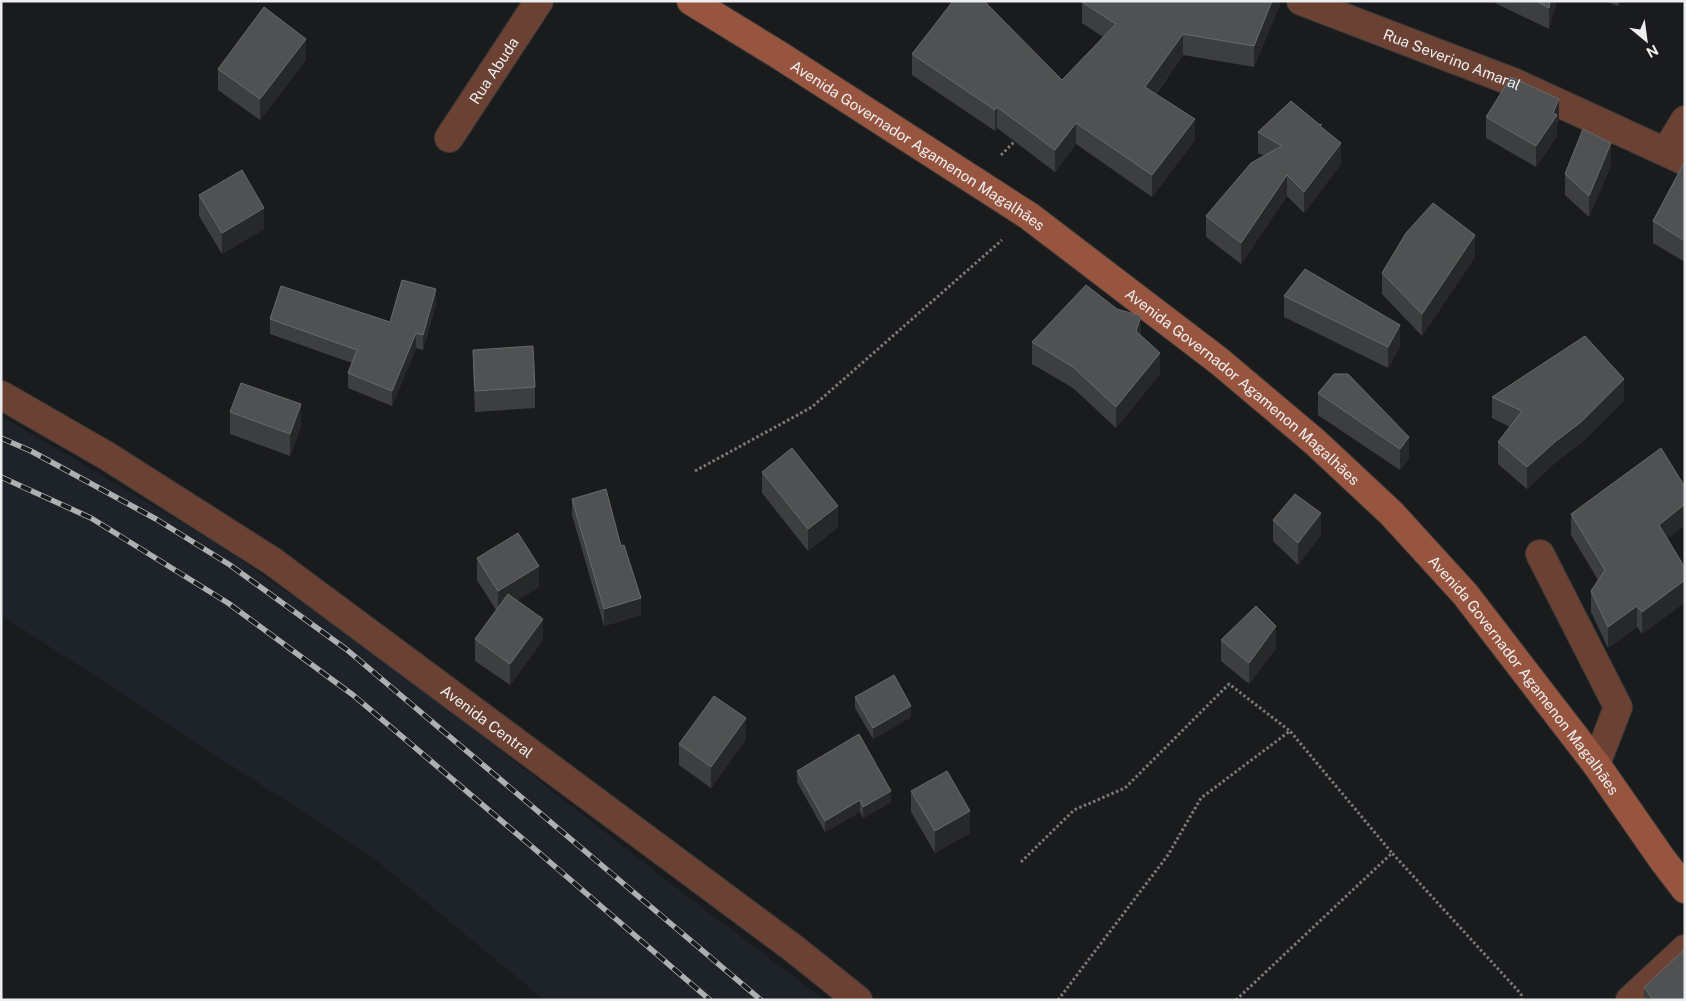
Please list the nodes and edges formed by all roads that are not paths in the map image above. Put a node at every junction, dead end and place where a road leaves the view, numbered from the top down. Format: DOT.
graph roads {
  1 [pos="539,1"];
  2 [pos="691,1"];
  3 [pos="1301,1"];
  4 [pos="1685,120"];
  5 [pos="449,138"];
  6 [pos="1676,156"];
  7 [pos="1,395"];
  8 [pos="1540,554"];
  9 [pos="1596,764"];
  10 [pos="1685,889"];
  11 [pos="1685,949"];
  12 [pos="858,1000"];
  13 [pos="1630,1000"];
  1 -- 5 [label="street, Rua Abuda"];
  2 -- 9 [label="main road, Avenida Governador Agamenon Magalhães"];
  3 -- 6 [label="street, Rua Severino Amaral"];
  4 -- 6 [label="street"];
  7 -- 12 [label="street, Avenida Central"];
  8 -- 9 [label="street"];
  9 -- 10 [label="main road, Avenida Governador Agamenon Magalhães"];
  11 -- 13 [label="street"];
}
